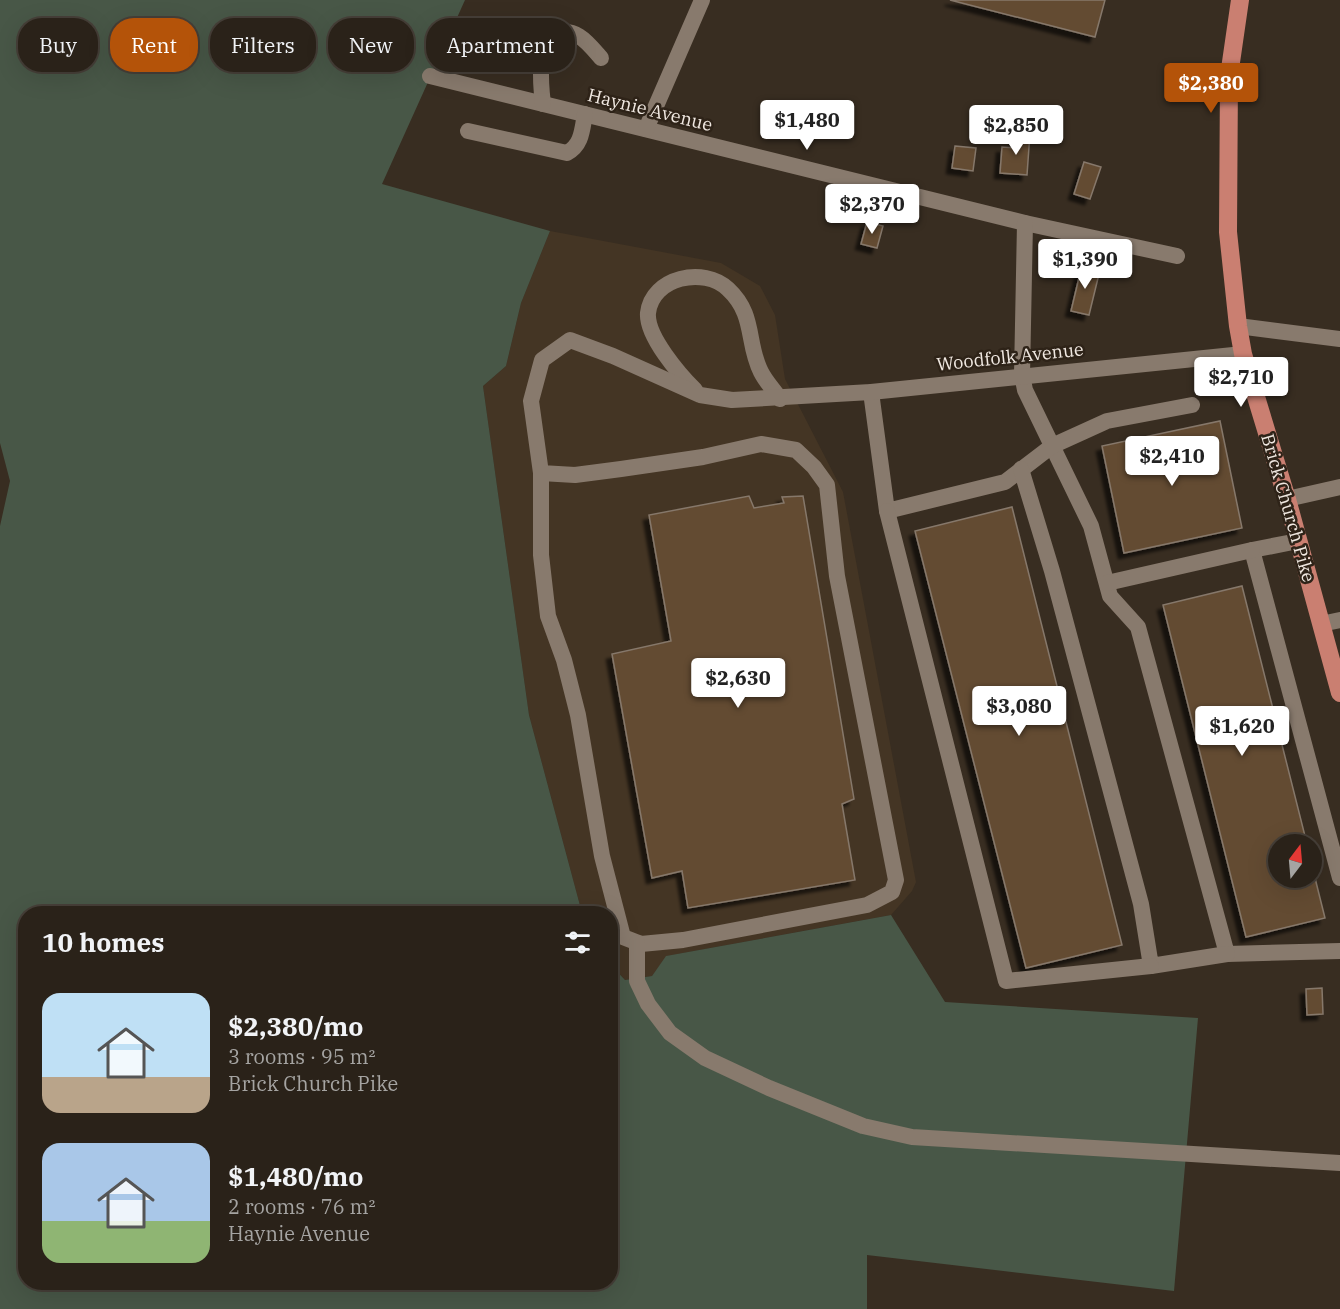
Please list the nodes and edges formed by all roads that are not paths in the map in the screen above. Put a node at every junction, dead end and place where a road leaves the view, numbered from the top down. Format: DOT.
graph roads {
  1 [pos="702,0"];
  2 [pos="1240,0"];
  3 [pos="602,58"];
  4 [pos="430,76"];
  5 [pos="543,104"];
  6 [pos="585,114"];
  7 [pos="646,129"];
  8 [pos="468,131"];
  9 [pos="1025,223"];
  10 [pos="1177,256"];
  11 [pos="1238,326"];
  12 [pos="1340,339"];
  13 [pos="1244,354"];
  14 [pos="1022,375"];
  15 [pos="870,392"];
  16 [pos="700,395"];
  17 [pos="780,399"];
  18 [pos="1192,405"];
  19 [pos="1052,446"];
  20 [pos="1021,469"];
  21 [pos="541,473"];
  22 [pos="1340,487"];
  23 [pos="1287,499"];
  24 [pos="887,511"];
  25 [pos="1298,541"];
  26 [pos="1252,550"];
  27 [pos="1107,583"];
  28 [pos="1340,620"];
  29 [pos="1321,624"];
  30 [pos="1340,693"];
  31 [pos="1340,878"];
  32 [pos="614,906"];
  33 [pos="618,920"];
  34 [pos="637,943"];
  35 [pos="1340,951"];
  36 [pos="1227,954"];
  37 [pos="1151,966"];
  38 [pos="1340,1163"];
  1 -- 7 [label="street"];
  2 -- 11 [label="main road, Brick Church Pike"];
  3 -- 5 [label="street"];
  4 -- 5 [label="street, Haynie Avenue"];
  5 -- 6 [label="street, Haynie Avenue"];
  6 -- 7 [label="street, Haynie Avenue"];
  6 -- 8 [label="street"];
  7 -- 9 [label="street, Haynie Avenue"];
  9 -- 10 [label="street, Haynie Avenue"];
  9 -- 14 [label="street"];
  11 -- 12 [label="street"];
  11 -- 13 [label="main road, Brick Church Pike"];
  13 -- 14 [label="street, Woodfolk Avenue"];
  13 -- 23 [label="main road, Brick Church Pike"];
  14 -- 15 [label="street, Woodfolk Avenue"];
  14 -- 19 [label="street"];
  15 -- 17 [label="street, Woodfolk Avenue"];
  15 -- 24 [label="street"];
  16 -- 17 [label="street, Woodfolk Avenue"];
  16 -- 17 [label="street"];
  16 -- 21 [label="street, Woodfolk Avenue"];
  18 -- 19 [label="street"];
  19 -- 20 [label="street"];
  19 -- 27 [label="street"];
  20 -- 24 [label="street"];
  20 -- 37 [label="street"];
  21 -- 32 [label="street"];
  21 -- 34 [label="street"];
  22 -- 23 [label="street"];
  23 -- 25 [label="main road, Brick Church Pike"];
  24 -- 37 [label="street"];
  25 -- 26 [label="street"];
  25 -- 29 [label="main road, Brick Church Pike"];
  26 -- 27 [label="street"];
  26 -- 31 [label="street"];
  27 -- 36 [label="street"];
  28 -- 29 [label="street"];
  29 -- 30 [label="main road, Brick Church Pike"];
  33 -- 34 [label="street"];
  34 -- 38 [label="street"];
  35 -- 36 [label="street"];
  36 -- 37 [label="street"];
}
